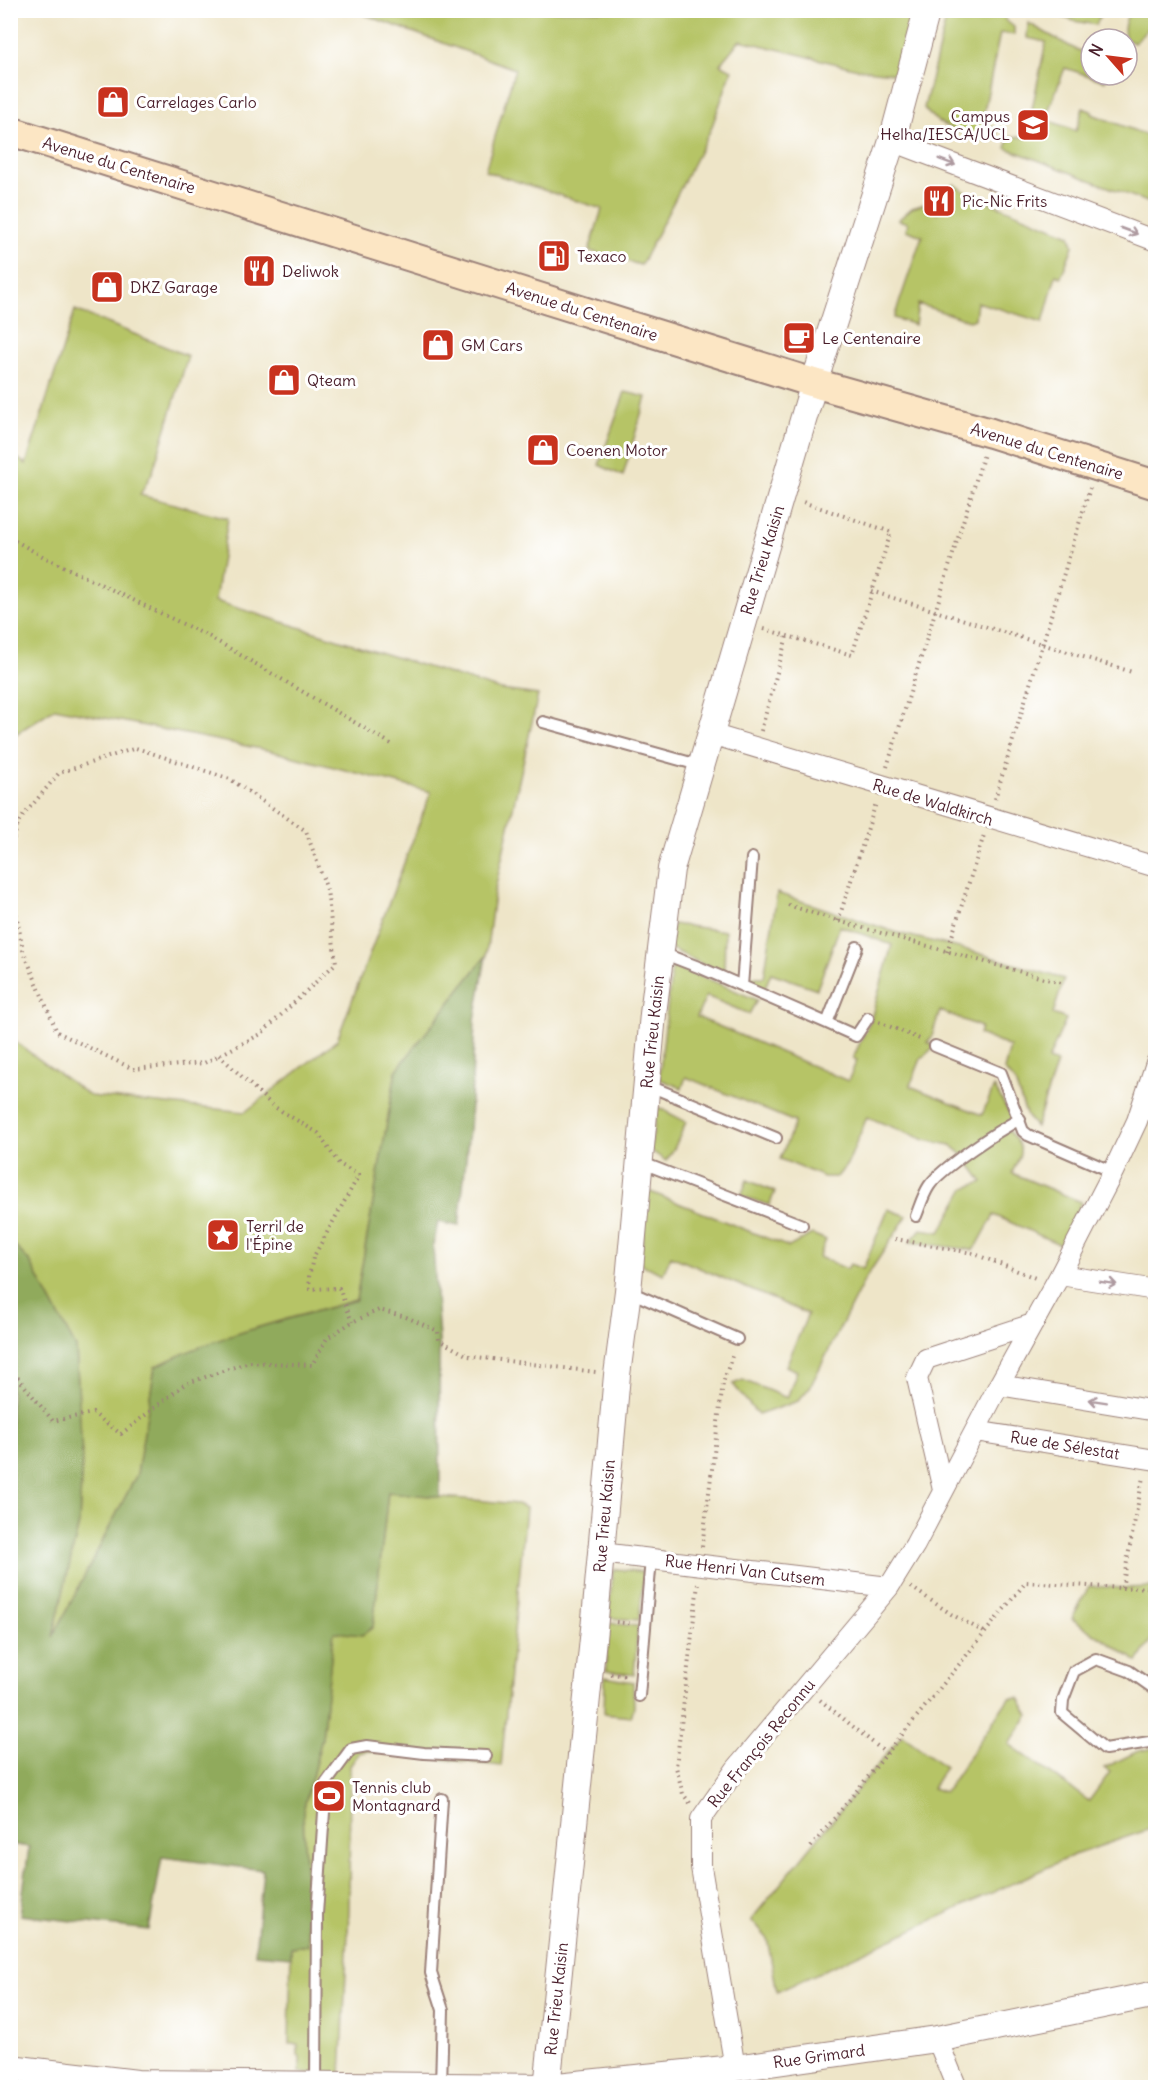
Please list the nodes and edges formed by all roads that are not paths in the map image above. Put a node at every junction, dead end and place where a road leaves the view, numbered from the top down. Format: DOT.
graph roads {
  1 [pos="927,10"];
  2 [pos="10,131"];
  3 [pos="892,141"];
  4 [pos="1155,241"];
  5 [pos="814,383"];
  6 [pos="1155,485"];
  7 [pos="543,722"];
  8 [pos="711,734"];
  9 [pos="702,766"];
  10 [pos="752,858"];
  11 [pos="1155,867"];
  12 [pos="857,947"];
  13 [pos="660,953"];
  14 [pos="742,986"];
  15 [pos="868,1018"];
  16 [pos="827,1023"];
  17 [pos="937,1047"];
  18 [pos="1154,1070"];
  19 [pos="646,1084"];
  20 [pos="1020,1119"];
  21 [pos="776,1138"];
  22 [pos="639,1162"];
  23 [pos="1113,1172"];
  24 [pos="916,1216"];
  25 [pos="802,1226"];
  26 [pos="1058,1280"];
  27 [pos="1155,1290"];
  28 [pos="628,1291"];
  29 [pos="1033,1324"];
  30 [pos="737,1339"];
  31 [pos="999,1385"];
  32 [pos="1155,1410"];
  33 [pos="975,1431"];
  34 [pos="1151,1459"];
  35 [pos="943,1490"];
  36 [pos="601,1553"];
  37 [pos="651,1559"];
  38 [pos="892,1582"];
  39 [pos="1155,1689"];
  40 [pos="639,1696"];
  41 [pos="1155,1741"];
  42 [pos="486,1756"];
  43 [pos="441,1798"];
  44 [pos="1155,1994"];
  45 [pos="937,2039"];
  46 [pos="10,2068"];
  47 [pos="735,2068"];
  48 [pos="300,2086"];
  49 [pos="441,2086"];
  50 [pos="547,2087"];
  51 [pos="957,2088"];
  1 -- 3 [label="street, Rue Trieu Kaisin"];
  2 -- 5 [label="main road, Avenue du Centenaire"];
  3 -- 4 [label="street, one-way"];
  3 -- 5 [label="street, Rue Trieu Kaisin"];
  5 -- 6 [label="main road, Avenue du Centenaire"];
  5 -- 8 [label="street, Rue Trieu Kaisin"];
  7 -- 9 [label="lane"];
  8 -- 9 [label="street, Rue Trieu Kaisin"];
  8 -- 11 [label="street, Rue de Waldkirch"];
  9 -- 13 [label="street, Rue Trieu Kaisin"];
  10 -- 14 [label="lane"];
  12 -- 16 [label="lane"];
  13 -- 14 [label="lane"];
  13 -- 19 [label="street, Rue Trieu Kaisin"];
  14 -- 16 [label="lane"];
  15 -- 16 [label="lane"];
  17 -- 20 [label="lane"];
  18 -- 23 [label="street, Rue François Reconnu"];
  19 -- 21 [label="lane"];
  19 -- 22 [label="street, Rue Trieu Kaisin"];
  20 -- 23 [label="lane"];
  20 -- 24 [label="lane"];
  22 -- 25 [label="lane"];
  22 -- 28 [label="street, Rue Trieu Kaisin"];
  23 -- 26 [label="street, Rue François Reconnu"];
  26 -- 27 [label="street, one-way"];
  26 -- 29 [label="street, Rue François Reconnu"];
  28 -- 30 [label="lane"];
  28 -- 36 [label="street, Rue Trieu Kaisin"];
  29 -- 31 [label="street, Rue François Reconnu"];
  29 -- 35 [label="street"];
  32 -- 31 [label="street, one-way"];
  31 -- 33 [label="street, Rue François Reconnu"];
  33 -- 34 [label="street, Rue de Sélestat"];
  33 -- 35 [label="street, Rue François Reconnu"];
  35 -- 38 [label="street, Rue François Reconnu"];
  36 -- 37 [label="street, Rue Henri Van Cutsem"];
  36 -- 50 [label="street, Rue Trieu Kaisin"];
  37 -- 38 [label="street, Rue Henri Van Cutsem"];
  37 -- 40 [label="lane"];
  38 -- 47 [label="street, Rue François Reconnu"];
  39 -- 41 [label="lane"];
  42 -- 48 [label="lane"];
  43 -- 49 [label="lane"];
  44 -- 45 [label="street, Rue Grimard"];
  45 -- 47 [label="street, Rue Grimard"];
  45 -- 51 [label="street"];
  46 -- 48 [label="street, Rue Grimard"];
  47 -- 50 [label="street, Rue Grimard"];
  48 -- 49 [label="street, Rue Grimard"];
  49 -- 50 [label="street, Rue Grimard"];
}
